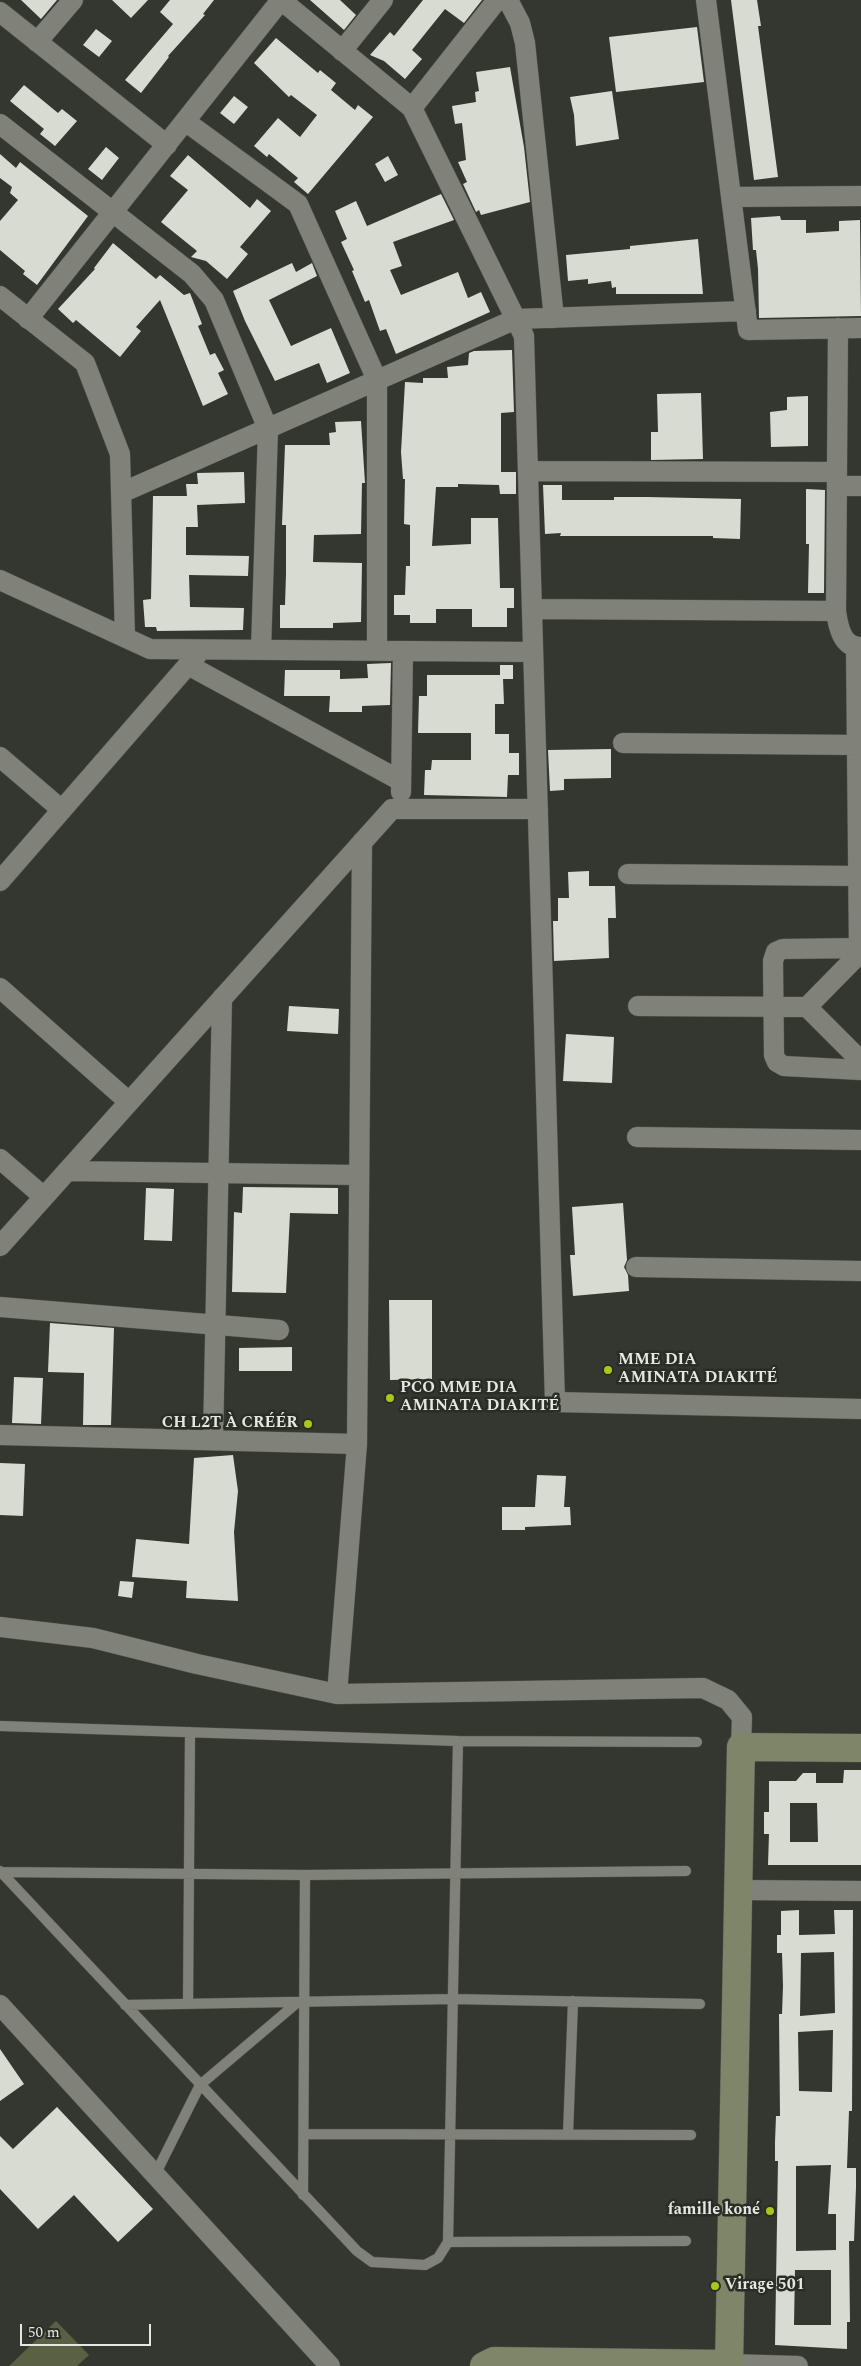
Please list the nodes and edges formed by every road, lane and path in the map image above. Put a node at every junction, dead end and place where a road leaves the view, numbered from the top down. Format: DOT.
graph roads {
  1 [pos="73,0"];
  2 [pos="383,0"];
  3 [pos="497,0"];
  4 [pos="508,0"];
  5 [pos="706,0"];
  6 [pos="0,12"];
  7 [pos="38,42"];
  8 [pos="342,51"];
  9 [pos="412,108"];
  10 [pos="185,121"];
  11 [pos="0,124"];
  12 [pos="167,144"];
  13 [pos="861,196"];
  14 [pos="731,197"];
  15 [pos="113,212"];
  16 [pos="0,296"];
  17 [pos="746,311"];
  18 [pos="554,318"];
  19 [pos="28,319"];
  20 [pos="516,319"];
  21 [pos="838,328"];
  22 [pos="861,328"];
  23 [pos="377,380"];
  24 [pos="268,429"];
  25 [pos="528,471"];
  26 [pos="837,479"];
  27 [pos="861,486"];
  28 [pos="121,493"];
  29 [pos="0,580"];
  30 [pos="532,609"];
  31 [pos="836,611"];
  32 [pos="125,638"];
  33 [pos="858,647"];
  34 [pos="201,650"];
  35 [pos="261,650"];
  36 [pos="377,651"];
  37 [pos="403,651"];
  38 [pos="533,652"];
  39 [pos="188,665"];
  40 [pos="623,743"];
  41 [pos="859,745"];
  42 [pos="0,757"];
  43 [pos="401,781"];
  44 [pos="401,809"];
  45 [pos="538,809"];
  46 [pos="62,810"];
  47 [pos="362,842"];
  48 [pos="628,874"];
  49 [pos="860,876"];
  50 [pos="0,881"];
  51 [pos="860,953"];
  52 [pos="0,988"];
  53 [pos="222,998"];
  54 [pos="638,1006"];
  55 [pos="774,1006"];
  56 [pos="807,1007"];
  57 [pos="861,1061"];
  58 [pos="861,1070"];
  59 [pos="129,1102"];
  60 [pos="638,1137"];
  61 [pos="861,1140"];
  62 [pos="0,1159"];
  63 [pos="67,1171"];
  64 [pos="218,1173"];
  65 [pos="359,1175"];
  66 [pos="44,1197"];
  67 [pos="0,1246"];
  68 [pos="636,1267"];
  69 [pos="861,1271"];
  70 [pos="0,1307"];
  71 [pos="215,1325"];
  72 [pos="279,1330"];
  73 [pos="861,1409"];
  74 [pos="0,1435"];
  75 [pos="213,1440"];
  76 [pos="356,1444"];
  77 [pos="0,1627"];
  78 [pos="337,1694"];
  79 [pos="0,1726"];
  80 [pos="190,1732"];
  81 [pos="458,1740"];
  82 [pos="697,1742"];
  83 [pos="741,1747"];
  84 [pos="861,1748"];
  85 [pos="1,1871"];
  86 [pos="686,1871"];
  87 [pos="455,1872"];
  88 [pos="188,1874"];
  89 [pos="305,1875"];
  90 [pos="738,1890"];
  91 [pos="861,1891"];
  92 [pos="452,1999"];
  93 [pos="573,2001"];
  94 [pos="302,2002"];
  95 [pos="188,2004"];
  96 [pos="700,2004"];
  97 [pos="0,2005"];
  98 [pos="125,2005"];
  99 [pos="200,2085"];
  100 [pos="450,2133"];
  101 [pos="304,2134"];
  102 [pos="568,2134"];
  103 [pos="691,2136"];
  104 [pos="155,2175"];
  105 [pos="304,2195"];
  106 [pos="448,2242"];
  107 [pos="686,2242"];
  108 [pos="635,2365"];
  109 [pos="729,2365"];
  110 [pos="330,2366"];
  111 [pos="484,2366"];
  112 [pos="798,2366"];
  1 -- 7 [label="street"];
  2 -- 8 [label="street"];
  3 -- 9 [label="street"];
  4 -- 18 [label="street"];
  5 -- 14 [label="street"];
  6 -- 7 [label="street"];
  7 -- 12 [label="street"];
  8 -- 9 [label="street"];
  8 -- 10 [label="street"];
  9 -- 20 [label="street"];
  10 -- 12 [label="street"];
  10 -- 23 [label="street"];
  11 -- 15 [label="street"];
  12 -- 15 [label="street"];
  13 -- 14 [label="street"];
  14 -- 17 [label="street"];
  15 -- 19 [label="street"];
  15 -- 24 [label="street"];
  16 -- 19 [label="street"];
  17 -- 18 [label="street"];
  17 -- 21 [label="street"];
  18 -- 20 [label="street"];
  19 -- 28 [label="street"];
  20 -- 23 [label="street"];
  20 -- 25 [label="street"];
  21 -- 22 [label="street"];
  21 -- 26 [label="street"];
  23 -- 24 [label="street"];
  23 -- 36 [label="street"];
  24 -- 28 [label="street"];
  24 -- 35 [label="street"];
  25 -- 26 [label="street"];
  25 -- 30 [label="street"];
  26 -- 27 [label="street"];
  26 -- 31 [label="street"];
  28 -- 32 [label="street"];
  29 -- 32 [label="street"];
  30 -- 31 [label="street"];
  30 -- 38 [label="street"];
  31 -- 33 [label="street"];
  32 -- 34 [label="street"];
  33 -- 41 [label="street"];
  34 -- 35 [label="street"];
  34 -- 39 [label="street"];
  35 -- 36 [label="street"];
  36 -- 37 [label="street"];
  37 -- 38 [label="street"];
  37 -- 43 [label="street"];
  38 -- 45 [label="street"];
  39 -- 43 [label="street"];
  39 -- 46 [label="street"];
  40 -- 41 [label="street"];
  41 -- 49 [label="street"];
  42 -- 46 [label="street"];
  43 -- 44 [label="street"];
  44 -- 45 [label="street"];
  44 -- 47 [label="street"];
  45 -- 73 [label="street"];
  46 -- 50 [label="street"];
  47 -- 53 [label="street"];
  47 -- 65 [label="street"];
  48 -- 49 [label="street"];
  49 -- 51 [label="street"];
  51 -- 55 [label="street"];
  51 -- 56 [label="street"];
  52 -- 59 [label="street"];
  53 -- 59 [label="street"];
  53 -- 64 [label="street"];
  54 -- 55 [label="street"];
  55 -- 56 [label="street"];
  55 -- 58 [label="street"];
  56 -- 57 [label="street"];
  59 -- 63 [label="street"];
  60 -- 61 [label="street"];
  62 -- 66 [label="street"];
  63 -- 64 [label="street"];
  63 -- 66 [label="street"];
  64 -- 65 [label="street"];
  64 -- 71 [label="street"];
  65 -- 76 [label="street"];
  66 -- 67 [label="street"];
  68 -- 69 [label="street"];
  70 -- 71 [label="street"];
  71 -- 72 [label="street"];
  71 -- 75 [label="street"];
  74 -- 75 [label="street"];
  75 -- 76 [label="street"];
  76 -- 78 [label="street"];
  77 -- 78 [label="street"];
  78 -- 83 [label="street"];
  79 -- 80 [label="lane"];
  80 -- 81 [label="lane"];
  80 -- 88 [label="lane"];
  81 -- 82 [label="lane"];
  81 -- 87 [label="lane"];
  83 -- 84 [label="street"];
  83 -- 90 [label="street"];
  85 -- 88 [label="lane"];
  85 -- 98 [label="lane"];
  86 -- 87 [label="lane"];
  87 -- 89 [label="lane"];
  87 -- 92 [label="lane"];
  88 -- 89 [label="lane"];
  88 -- 95 [label="lane"];
  89 -- 94 [label="lane"];
  90 -- 91 [label="street"];
  90 -- 109 [label="street"];
  92 -- 93 [label="lane"];
  92 -- 94 [label="lane"];
  92 -- 100 [label="lane"];
  93 -- 96 [label="lane"];
  93 -- 102 [label="lane"];
  94 -- 95 [label="lane"];
  94 -- 99 [label="lane"];
  94 -- 101 [label="lane"];
  95 -- 98 [label="lane"];
  97 -- 104 [label="street"];
  98 -- 99 [label="lane"];
  99 -- 104 [label="lane"];
  99 -- 105 [label="lane"];
  100 -- 101 [label="lane"];
  100 -- 102 [label="lane"];
  100 -- 106 [label="lane"];
  101 -- 105 [label="lane"];
  102 -- 103 [label="lane"];
  104 -- 110 [label="street"];
  105 -- 106 [label="lane"];
  106 -- 107 [label="lane"];
  108 -- 109 [label="street"];
  108 -- 111 [label="street"];
  109 -- 112 [label="street"];
}
